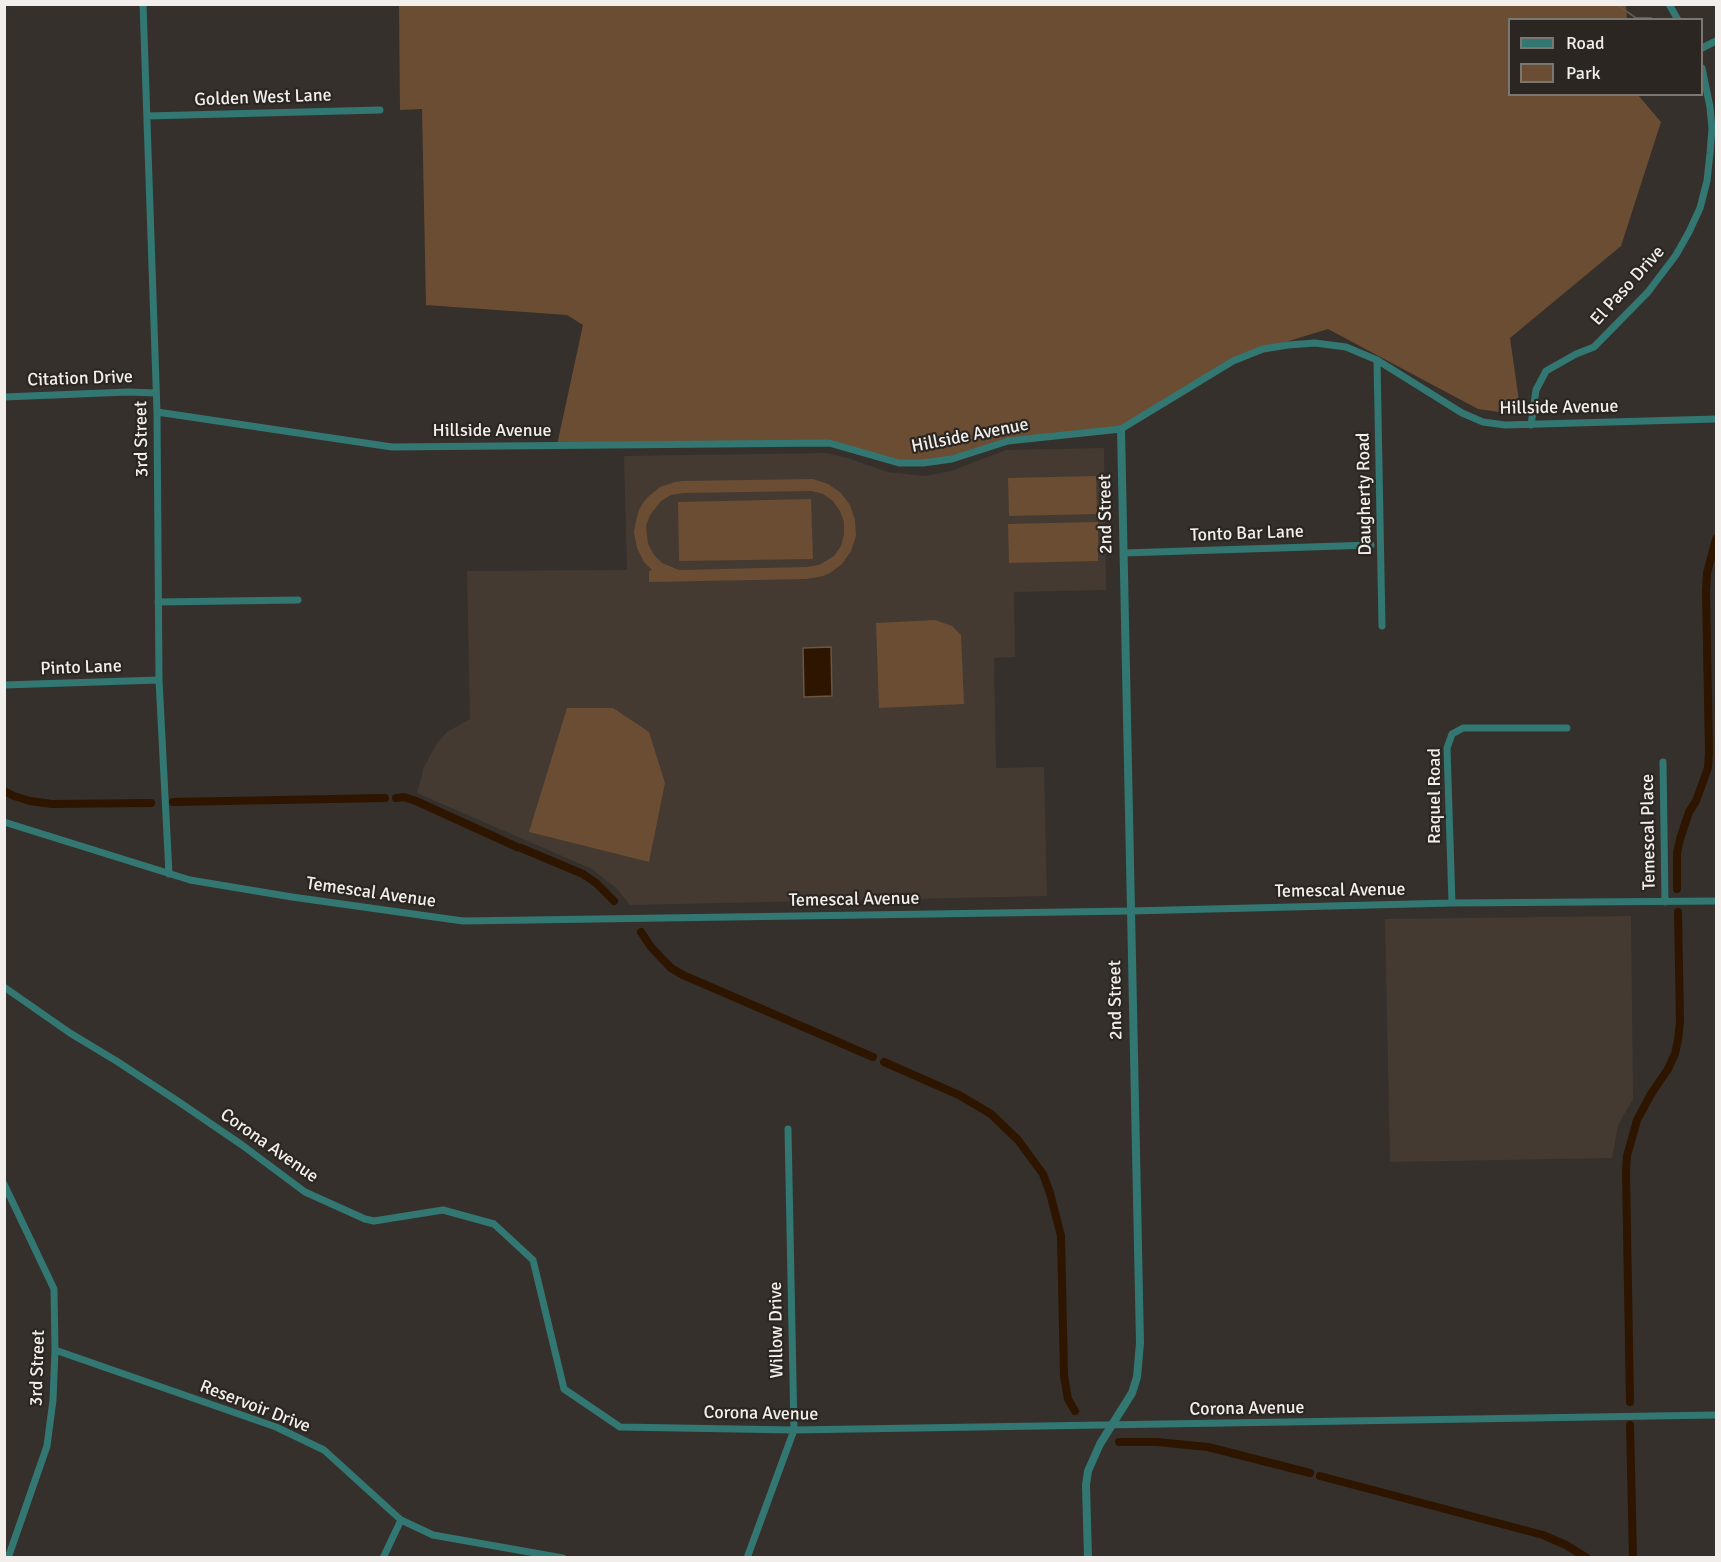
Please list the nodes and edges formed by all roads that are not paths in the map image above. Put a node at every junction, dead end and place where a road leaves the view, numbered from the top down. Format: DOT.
graph roads {
  1 [pos="143,4"];
  2 [pos="1669,4"];
  3 [pos="1677,18"];
  4 [pos="1703,77"];
  5 [pos="380,110"];
  6 [pos="147,116"];
  7 [pos="1377,360"];
  8 [pos="156,393"];
  9 [pos="4,397"];
  10 [pos="157,412"];
  11 [pos="1716,419"];
  12 [pos="1531,425"];
  13 [pos="1121,429"];
  14 [pos="1371,545"];
  15 [pos="1124,553"];
  16 [pos="298,600"];
  17 [pos="158,602"];
  18 [pos="1382,626"];
  19 [pos="159,680"];
  20 [pos="4,685"];
  21 [pos="1567,728"];
  22 [pos="1663,762"];
  23 [pos="4,822"];
  24 [pos="169,874"];
  25 [pos="1716,901"];
  26 [pos="1665,902"];
  27 [pos="1452,903"];
  28 [pos="1131,911"];
  29 [pos="4,987"];
  30 [pos="788,1129"];
  31 [pos="4,1184"];
  32 [pos="55,1350"];
  33 [pos="1716,1415"];
  34 [pos="1112,1426"];
  35 [pos="794,1430"];
  36 [pos="401,1520"];
  37 [pos="8,1557"];
  38 [pos="383,1557"];
  39 [pos="563,1557"];
  40 [pos="747,1557"];
  41 [pos="1088,1557"];
  1 -- 6 [label="street, 3rd Street"];
  2 -- 3 [label="street"];
  4 -- 12 [label="street, El Paso Drive"];
  5 -- 6 [label="street, Golden West Lane"];
  6 -- 8 [label="street, 3rd Street"];
  7 -- 12 [label="street, Hillside Avenue"];
  7 -- 13 [label="street, Hillside Avenue"];
  7 -- 18 [label="street, Daugherty Road"];
  8 -- 9 [label="street, Citation Drive"];
  8 -- 10 [label="street, 3rd Street"];
  10 -- 13 [label="street, Hillside Avenue"];
  10 -- 17 [label="street, 3rd Street"];
  11 -- 12 [label="street, Hillside Avenue"];
  13 -- 15 [label="street, 2nd Street"];
  14 -- 15 [label="street, Tonto Bar Lane"];
  15 -- 28 [label="street, 2nd Street"];
  16 -- 17 [label="street"];
  17 -- 19 [label="street, 3rd Street"];
  19 -- 20 [label="street, Pinto Lane"];
  19 -- 24 [label="street, 3rd Street"];
  21 -- 27 [label="street, Raquel Road"];
  22 -- 26 [label="street, Temescal Place"];
  23 -- 24 [label="street, Temescal Avenue"];
  24 -- 28 [label="street, Temescal Avenue"];
  25 -- 26 [label="street, Temescal Avenue"];
  26 -- 27 [label="street, Temescal Avenue"];
  27 -- 28 [label="street, Temescal Avenue"];
  28 -- 34 [label="street, 2nd Street"];
  29 -- 35 [label="street, Corona Avenue"];
  30 -- 35 [label="street, Willow Drive"];
  31 -- 32 [label="street, 3rd Street"];
  32 -- 36 [label="street, Reservoir Drive"];
  32 -- 37 [label="street, 3rd Street"];
  33 -- 34 [label="street, Corona Avenue"];
  34 -- 35 [label="street, Corona Avenue"];
  34 -- 41 [label="street, 2nd Street"];
  35 -- 40 [label="street, Willow Drive"];
  36 -- 38 [label="street"];
  36 -- 39 [label="street, Reservoir Drive"];
}
